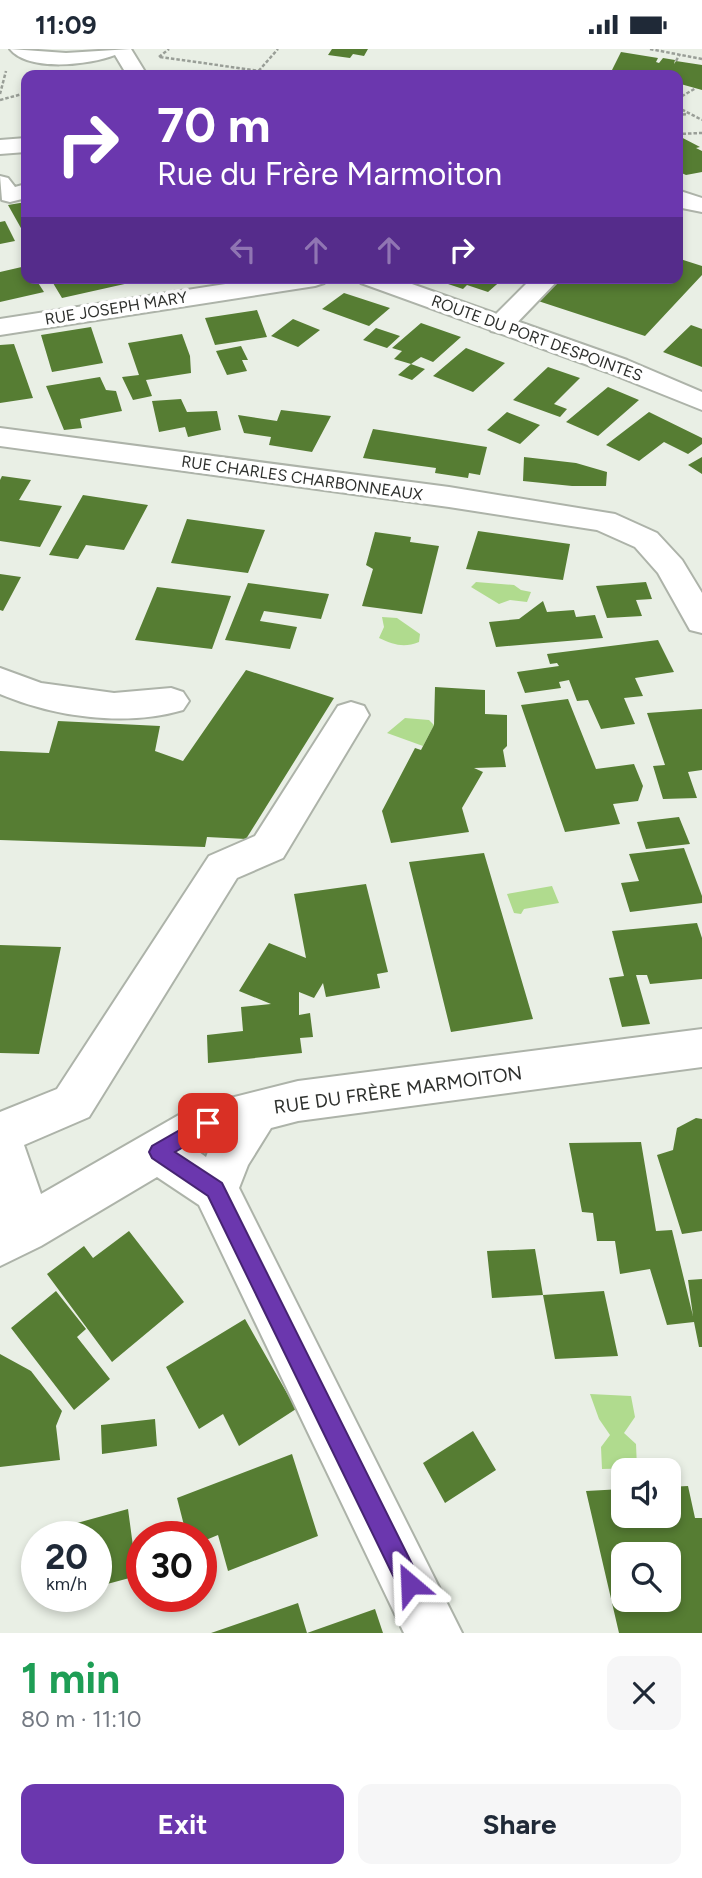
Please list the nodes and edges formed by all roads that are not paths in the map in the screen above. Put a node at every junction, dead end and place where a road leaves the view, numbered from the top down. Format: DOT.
graph roads {
  1 [pos="113,49"];
  2 [pos="121,49"];
  3 [pos="75,58"];
  4 [pos="12,61"];
  5 [pos="93,70"];
  6 [pos="134,70"];
  7 [pos="21,146"];
  8 [pos="0,148"];
  9 [pos="21,170"];
  10 [pos="0,174"];
  11 [pos="0,183"];
  12 [pos="21,192"];
  13 [pos="683,201"];
  14 [pos="702,205"];
  15 [pos="276,284"];
  16 [pos="387,284"];
  17 [pos="541,284"];
  18 [pos="500,324"];
  19 [pos="0,327"];
  20 [pos="702,402"];
  21 [pos="0,437"];
  22 [pos="702,622"];
  23 [pos="0,680"];
  24 [pos="171,701"];
  25 [pos="351,715"];
  26 [pos="702,1048"];
  27 [pos="257,1111"];
  28 [pos="0,1133"];
  29 [pos="0,1142"];
  30 [pos="159,1152"];
  31 [pos="215,1189"];
  32 [pos="12,1237"];
  33 [pos="434,1633"];
  1 -- 3 [label="street"];
  2 -- 6 [label="street"];
  3 -- 4 [label="street"];
  3 -- 5 [label="street"];
  7 -- 8 [label="street"];
  9 -- 10 [label="street"];
  11 -- 12 [label="street"];
  13 -- 14 [label="street"];
  15 -- 19 [label="street, RUE JOSEPH MARY"];
  16 -- 18 [label="street, ROUTE DU PORT DESPOINTES"];
  17 -- 18 [label="street"];
  18 -- 20 [label="street, ROUTE DU PORT DESPOINTES"];
  21 -- 22 [label="street, RUE CHARLES CHARBONNEAUX"];
  23 -- 24 [label="street"];
  25 -- 28 [label="street"];
  26 -- 27 [label="street, RUE DU FRÈRE MARMOITON"];
  27 -- 30 [label="street, RUE DU FRÈRE MARMOITON"];
  27 -- 31 [label="street"];
  29 -- 32 [label="street"];
  30 -- 31 [label="street"];
  30 -- 32 [label="street, RUE DU FRÈRE MARMOITON"];
  31 -- 33 [label="street"];
}
